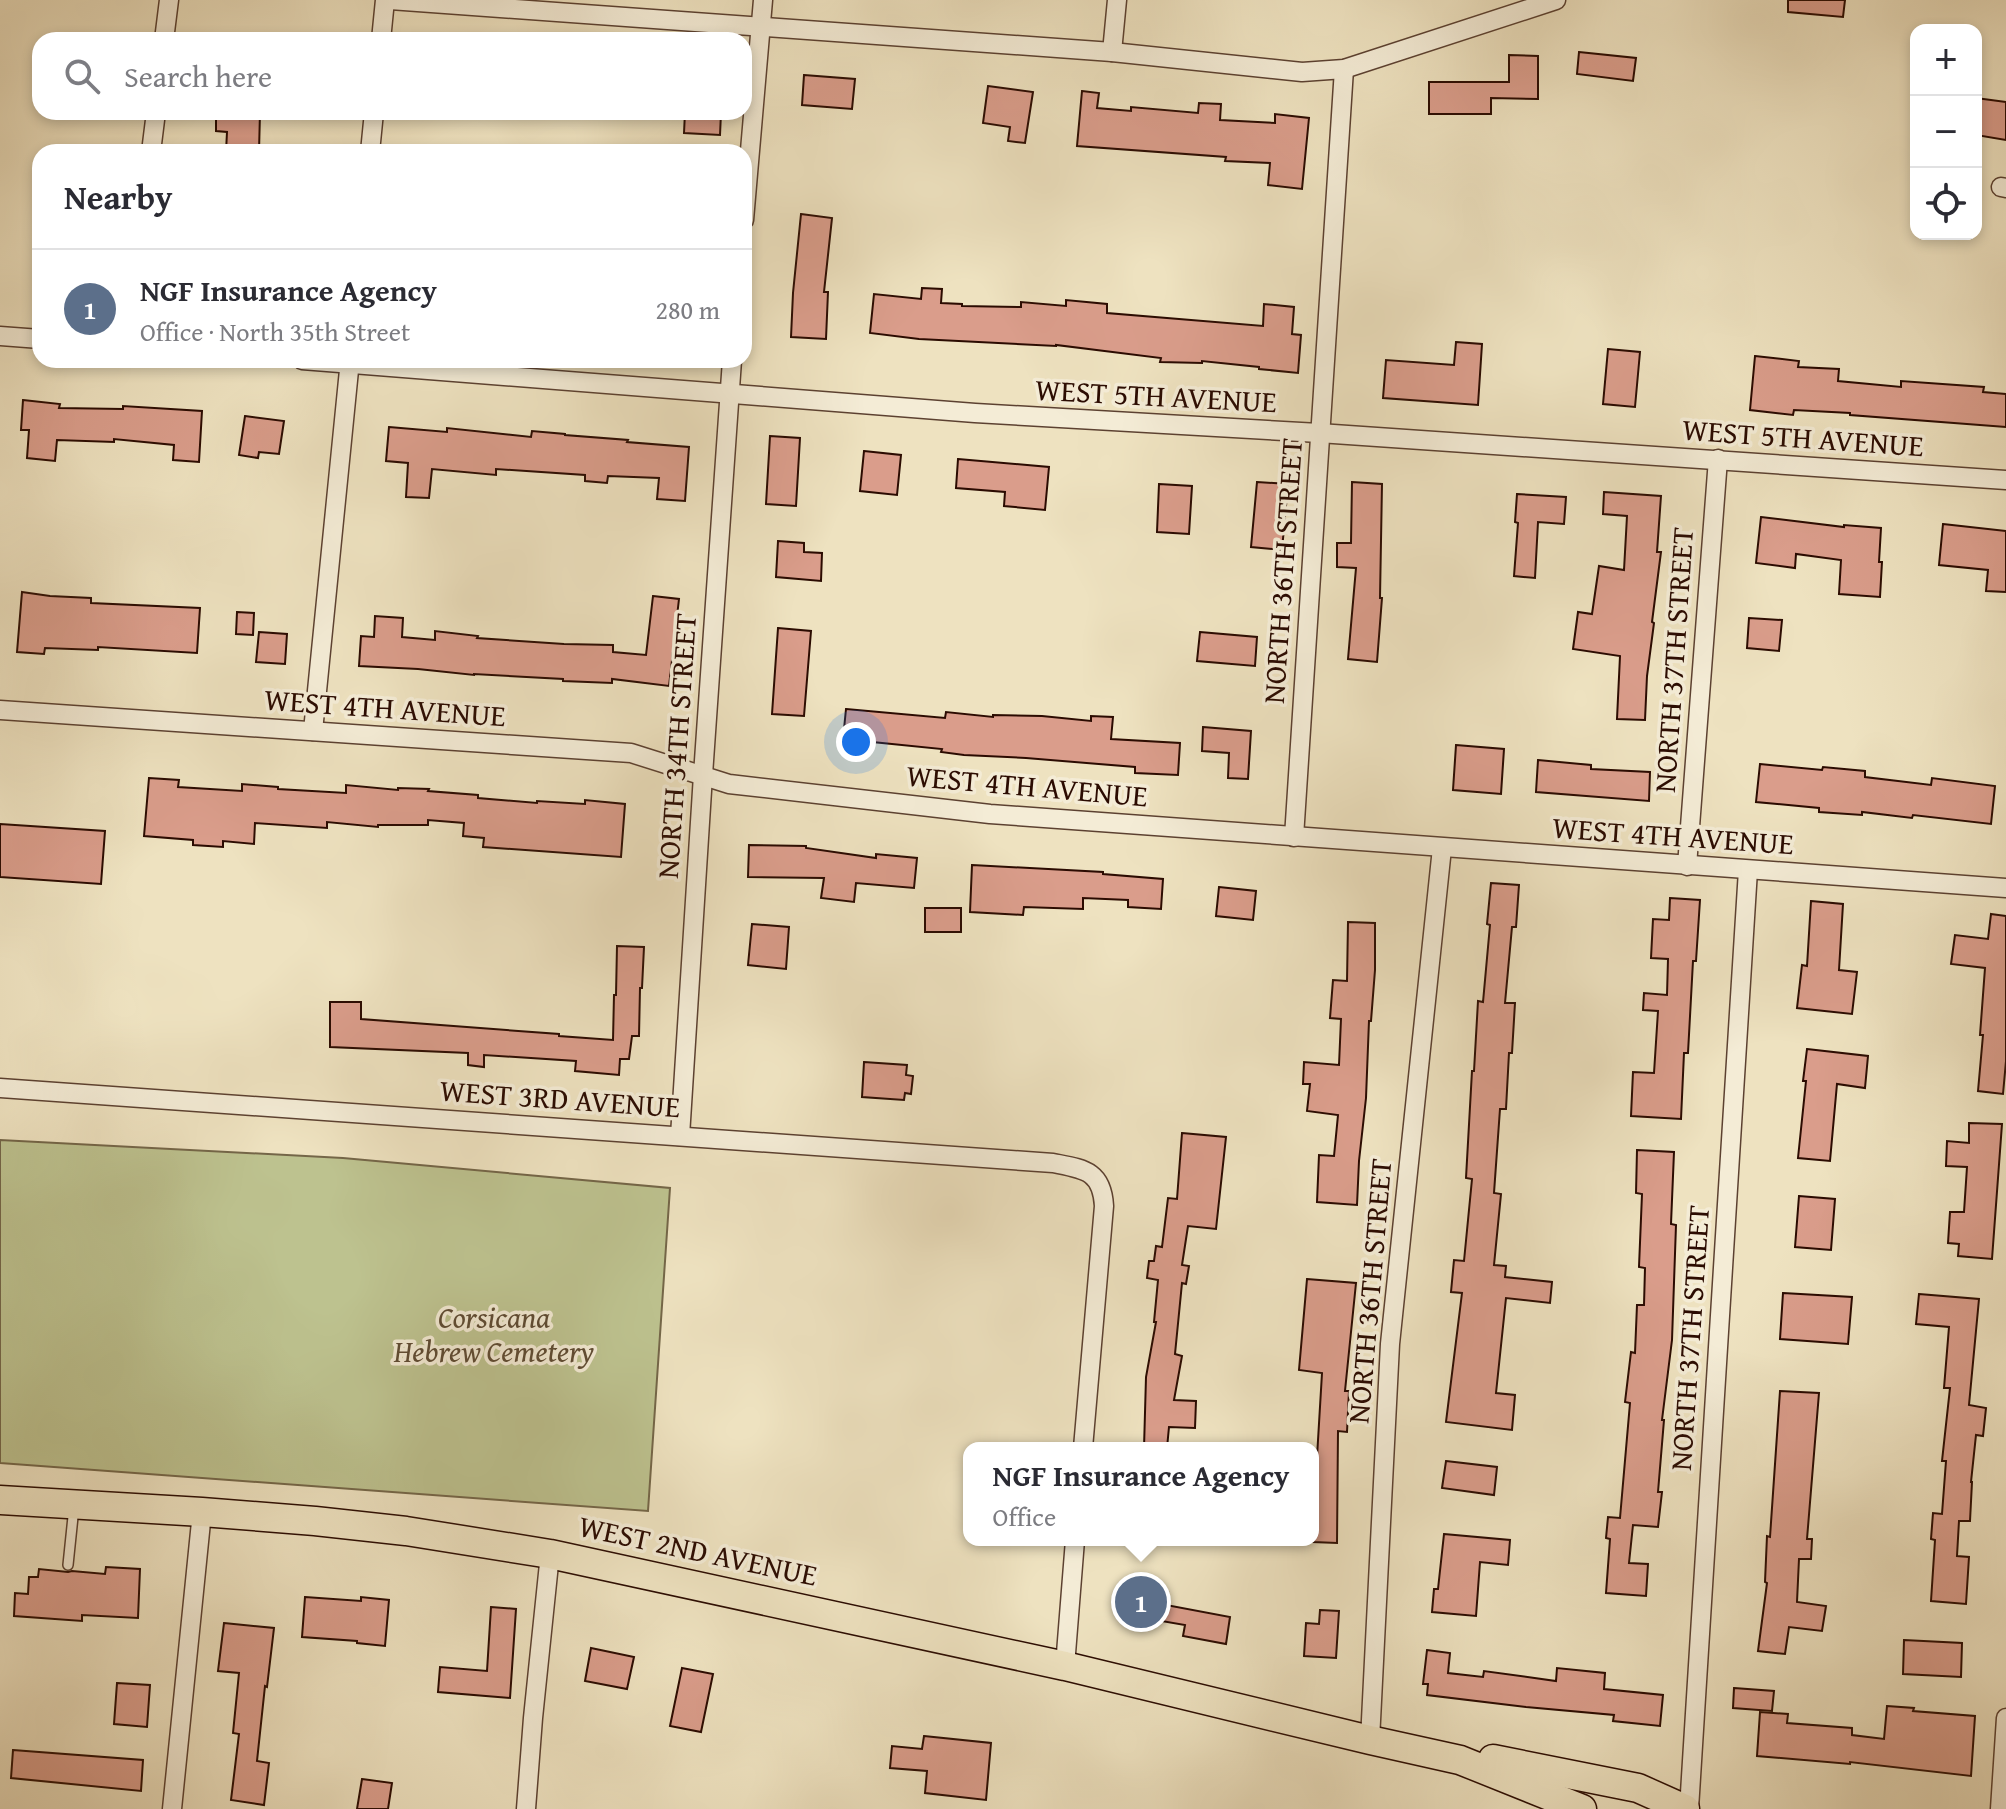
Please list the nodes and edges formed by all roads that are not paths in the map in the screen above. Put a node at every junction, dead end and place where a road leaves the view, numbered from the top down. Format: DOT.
graph roads {
  1 [pos="169,0"];
  2 [pos="387,0"];
  3 [pos="763,0"];
  4 [pos="1117,0"];
  5 [pos="1556,0"];
  6 [pos="468,3"];
  7 [pos="761,26"];
  8 [pos="165,32"];
  9 [pos="382,32"];
  10 [pos="1112,52"];
  11 [pos="1344,69"];
  12 [pos="155,120"];
  13 [pos="373,120"];
  14 [pos="152,144"];
  15 [pos="371,144"];
  16 [pos="751,144"];
  17 [pos="0,336"];
  18 [pos="32,338"];
  19 [pos="348,368"];
  20 [pos="420,368"];
  21 [pos="731,368"];
  22 [pos="729,394"];
  23 [pos="1319,433"];
  24 [pos="1718,459"];
  25 [pos="2006,480"];
  26 [pos="0,710"];
  27 [pos="313,731"];
  28 [pos="703,775"];
  29 [pos="1294,837"];
  30 [pos="1442,848"];
  31 [pos="1687,866"];
  32 [pos="1748,870"];
  33 [pos="2006,888"];
  34 [pos="0,1088"];
  35 [pos="680,1136"];
  36 [pos="1084,1442"];
  37 [pos="0,1500"];
  38 [pos="75,1504"];
  39 [pos="202,1512"];
  40 [pos="1075,1546"];
  41 [pos="550,1554"];
  42 [pos="68,1565"];
  43 [pos="1065,1666"];
  44 [pos="2006,1718"];
  45 [pos="1370,1740"];
  46 [pos="1460,1760"];
  47 [pos="172,1809"];
  48 [pos="526,1809"];
  49 [pos="1582,1809"];
  50 [pos="1687,1809"];
  51 [pos="2000,1809"];
  1 -- 8 [label="street"];
  2 -- 6 [label="street"];
  2 -- 9 [label="street"];
  3 -- 7 [label="street"];
  4 -- 10 [label="street"];
  5 -- 11 [label="street"];
  6 -- 7 [label="street"];
  7 -- 10 [label="street"];
  7 -- 16 [label="street"];
  10 -- 11 [label="street"];
  11 -- 23 [label="street, NORTH 36TH STREET"];
  12 -- 14 [label="street"];
  13 -- 15 [label="street"];
  17 -- 18 [label="street"];
  19 -- 27 [label="street"];
  20 -- 22 [label="street, WEST 5TH AVENUE"];
  21 -- 22 [label="street, NORTH 34TH STREET"];
  22 -- 23 [label="street, WEST 5TH AVENUE"];
  22 -- 28 [label="street, NORTH 34TH STREET"];
  23 -- 24 [label="street, WEST 5TH AVENUE"];
  23 -- 29 [label="street, NORTH 36TH STREET"];
  24 -- 25 [label="street, WEST 5TH AVENUE"];
  24 -- 31 [label="street, NORTH 37TH STREET"];
  26 -- 27 [label="street, WEST 4TH AVENUE"];
  27 -- 28 [label="street, WEST 4TH AVENUE"];
  28 -- 29 [label="street, WEST 4TH AVENUE"];
  28 -- 35 [label="street, NORTH 34TH STREET"];
  29 -- 30 [label="street, WEST 4TH AVENUE"];
  30 -- 31 [label="street, WEST 4TH AVENUE"];
  30 -- 45 [label="street, NORTH 36TH STREET"];
  31 -- 32 [label="street, WEST 4TH AVENUE"];
  32 -- 33 [label="street, WEST 4TH AVENUE"];
  32 -- 50 [label="street, NORTH 37TH STREET"];
  34 -- 35 [label="street, WEST 3RD AVENUE"];
  35 -- 36 [label="street, WEST 3RD AVENUE"];
  37 -- 38 [label="main road, WEST 2ND AVENUE"];
  38 -- 39 [label="main road, WEST 2ND AVENUE"];
  38 -- 42 [label="lane"];
  39 -- 41 [label="main road, WEST 2ND AVENUE"];
  39 -- 47 [label="street"];
  40 -- 43 [label="street"];
  41 -- 43 [label="main road, WEST 2ND AVENUE"];
  41 -- 48 [label="street"];
  43 -- 45 [label="main road, WEST 2ND AVENUE"];
  44 -- 51 [label="street"];
  45 -- 46 [label="main road, WEST 2ND AVENUE"];
  46 -- 49 [label="main road"];
  46 -- 50 [label="main road"];
}
